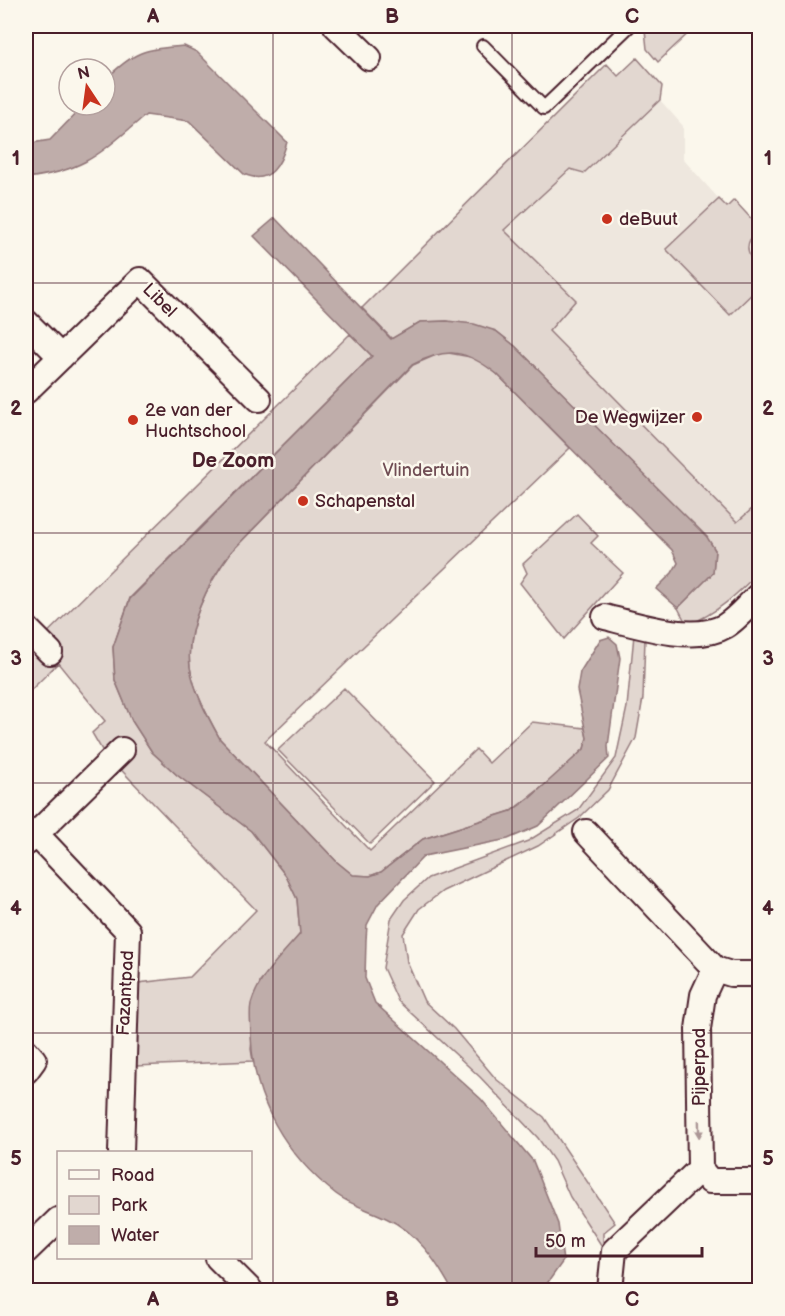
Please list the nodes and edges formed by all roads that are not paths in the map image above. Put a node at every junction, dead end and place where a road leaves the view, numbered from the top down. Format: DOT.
graph roads {
  1 [pos="336,26"];
  2 [pos="629,26"];
  3 [pos="483,46"];
  4 [pos="369,58"];
  5 [pos="26,322"];
  6 [pos="61,357"];
  7 [pos="26,391"];
  8 [pos="259,399"];
  9 [pos="759,594"];
  10 [pos="605,617"];
  11 [pos="26,628"];
  12 [pos="50,652"];
  13 [pos="122,750"];
  14 [pos="586,832"];
  15 [pos="31,838"];
  16 [pos="715,969"];
  17 [pos="759,974"];
  18 [pos="26,1051"];
  19 [pos="26,1071"];
  20 [pos="121,1151"];
  21 [pos="700,1169"];
  22 [pos="759,1181"];
  23 [pos="57,1221"];
  24 [pos="26,1251"];
  25 [pos="220,1259"];
  26 [pos="250,1290"];
  27 [pos="610,1290"];
  1 -- 4 [label="street"];
  2 -- 3 [label="lane"];
  5 -- 6 [label="street"];
  6 -- 7 [label="street, Libel"];
  6 -- 8 [label="street, Libel"];
  9 -- 10 [label="street"];
  11 -- 12 [label="street"];
  13 -- 15 [label="street, Fazantpad"];
  14 -- 16 [label="street"];
  15 -- 20 [label="street, Fazantpad"];
  16 -- 17 [label="street"];
  16 -- 21 [label="street, Pijperpad, one-way"];
  18 -- 19 [label="street"];
  21 -- 22 [label="street"];
  21 -- 27 [label="street"];
  23 -- 24 [label="street"];
  25 -- 26 [label="street"];
}
